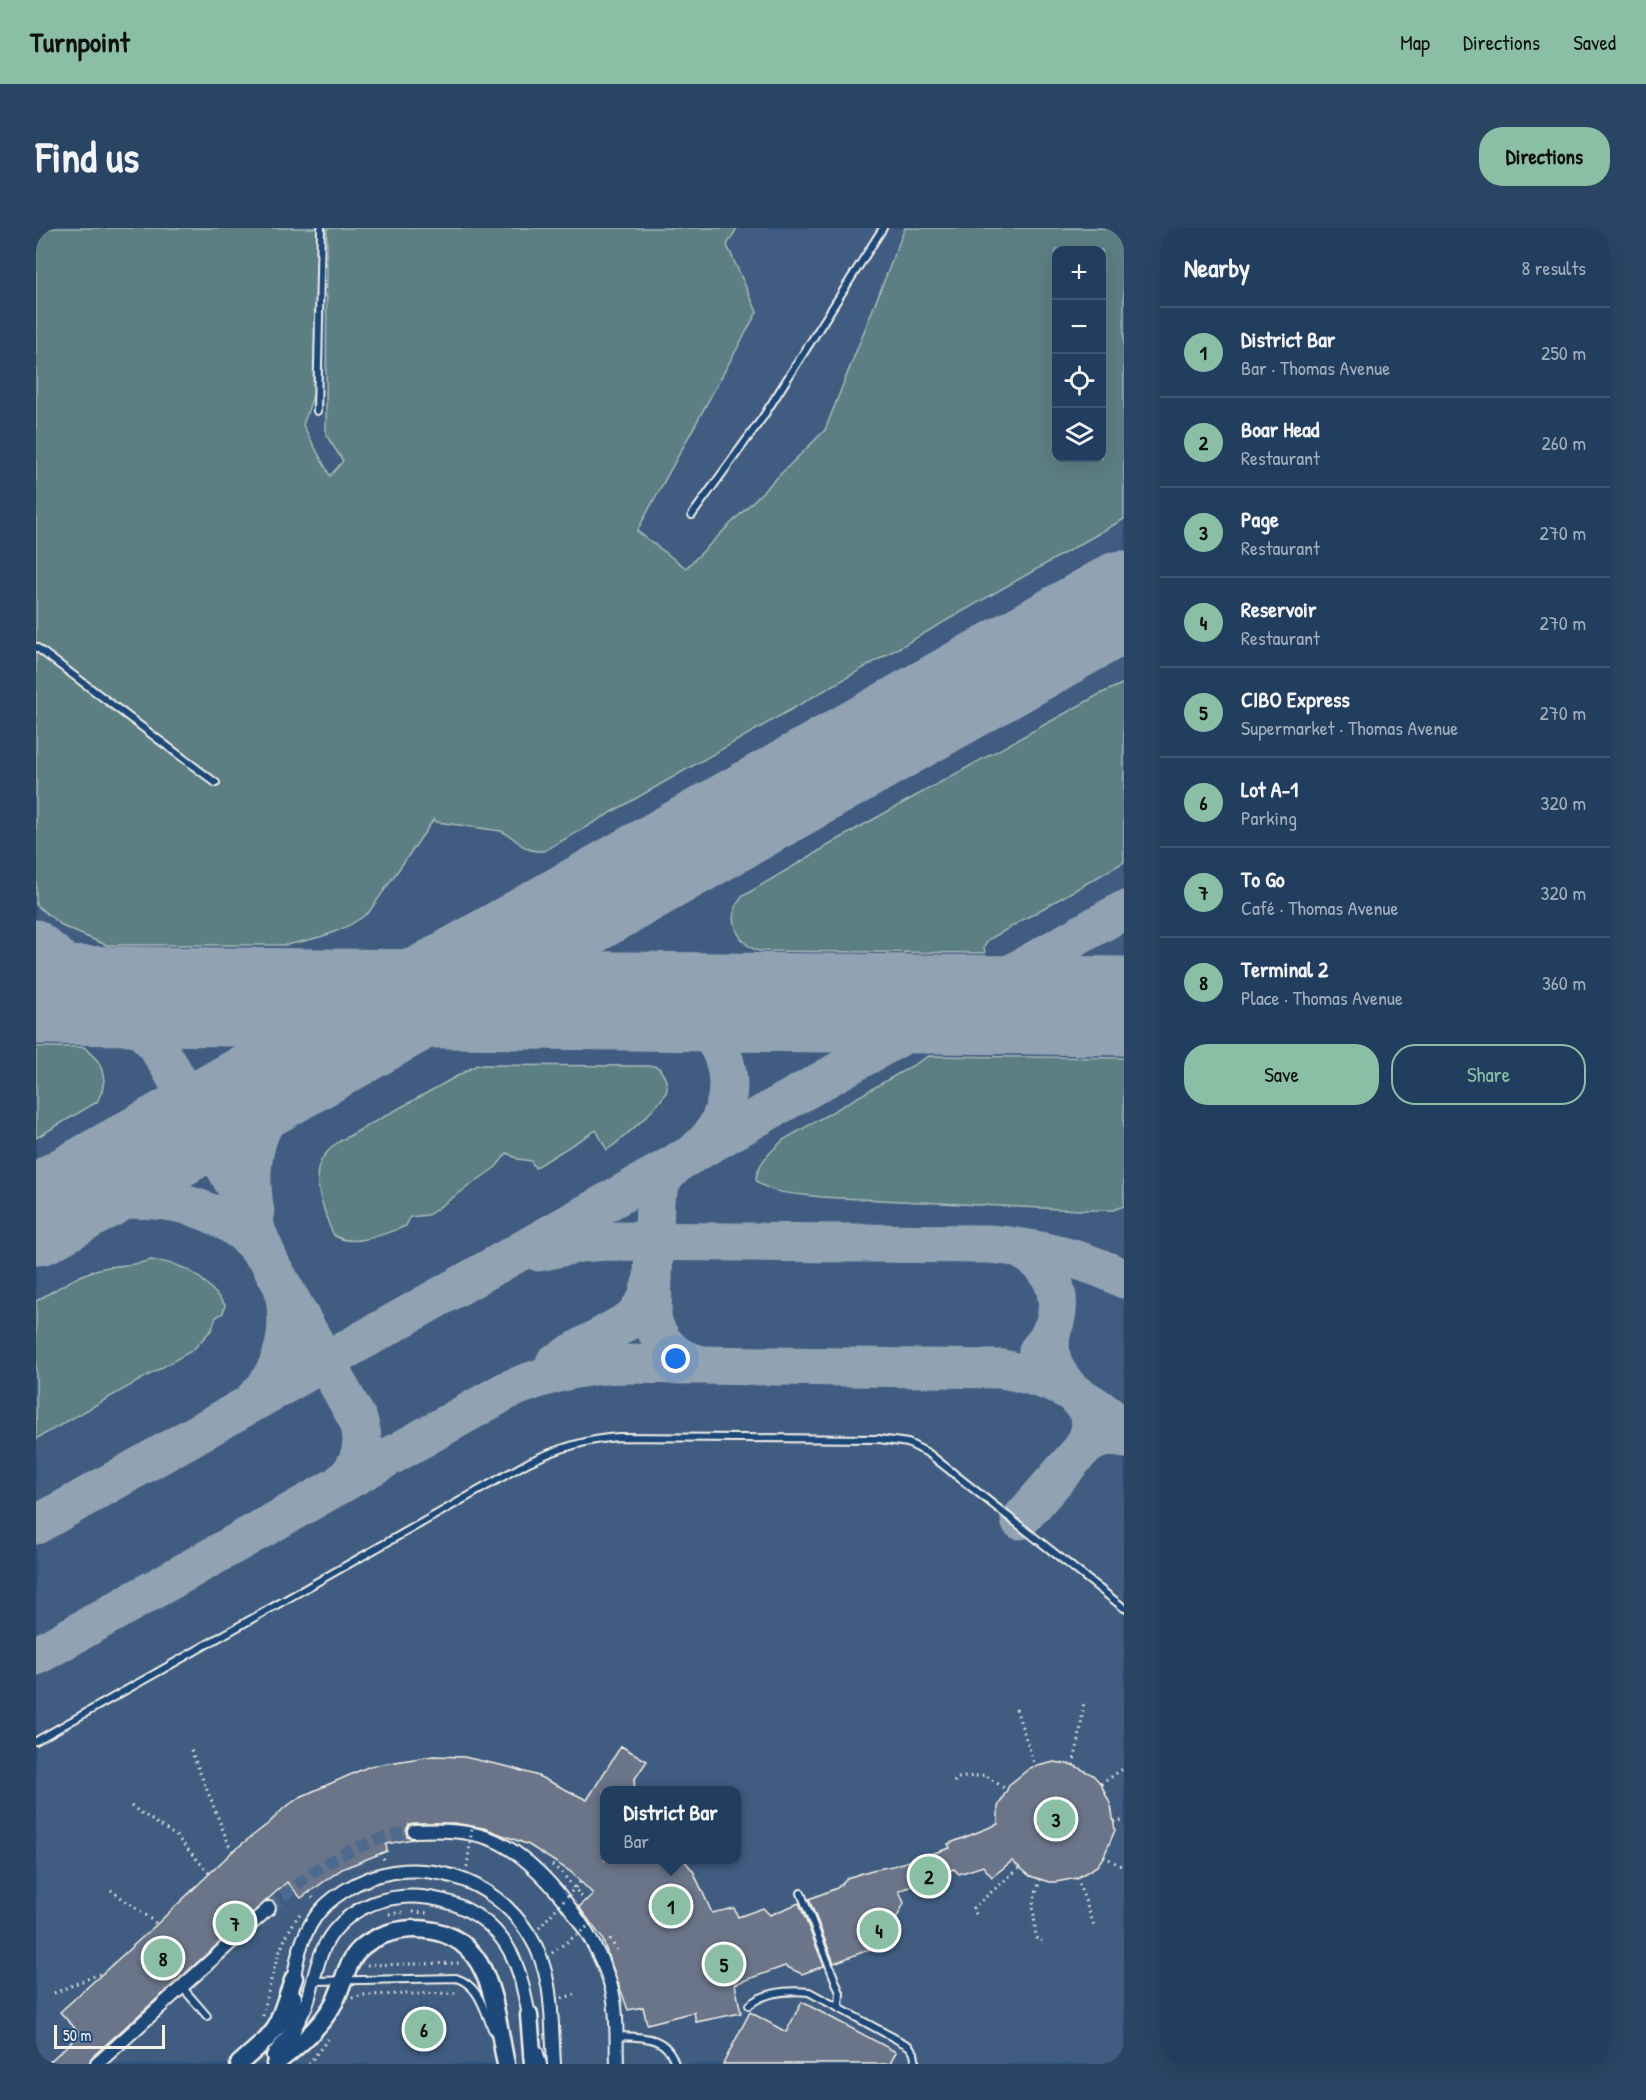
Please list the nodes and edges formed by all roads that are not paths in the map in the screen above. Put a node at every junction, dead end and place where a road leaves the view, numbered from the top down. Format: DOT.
graph roads {
  1 [pos="321,228"];
  2 [pos="883,228"];
  3 [pos="317,411"];
  4 [pos="692,515"];
  5 [pos="36,647"];
  6 [pos="216,783"];
  7 [pos="1124,1608"];
  8 [pos="36,1742"];
  9 [pos="414,1831"];
  10 [pos="801,1893"];
  11 [pos="269,1908"];
  12 [pos="294,1978"];
  13 [pos="344,1980"];
  14 [pos="313,1981"];
  15 [pos="182,1987"];
  16 [pos="749,2005"];
  17 [pos="840,2008"];
  18 [pos="207,2016"];
  19 [pos="529,2016"];
  20 [pos="291,2035"];
  21 [pos="617,2036"];
  22 [pos="98,2064"];
  23 [pos="239,2064"];
  24 [pos="267,2064"];
  25 [pos="276,2064"];
  26 [pos="506,2064"];
  27 [pos="533,2064"];
  28 [pos="543,2064"];
  29 [pos="554,2064"];
  30 [pos="617,2064"];
  31 [pos="675,2064"];
  32 [pos="916,2064"];
  1 -- 3 [label="lane"];
  2 -- 4 [label="lane"];
  5 -- 6 [label="lane"];
  7 -- 8 [label="lane"];
  9 -- 21 [label="street"];
  10 -- 17 [label="lane"];
  11 -- 15 [label="street"];
  12 -- 20 [label="main road"];
  12 -- 23 [label="main road"];
  12 -- 29 [label="street"];
  13 -- 14 [label="lane"];
  13 -- 25 [label="main road"];
  13 -- 26 [label="lane"];
  13 -- 26 [label="main road"];
  14 -- 19 [label="street"];
  14 -- 20 [label="street"];
  15 -- 18 [label="lane"];
  15 -- 22 [label="street"];
  16 -- 17 [label="lane"];
  17 -- 32 [label="lane"];
  19 -- 27 [label="main road"];
  19 -- 28 [label="lane"];
  20 -- 24 [label="main road"];
  21 -- 30 [label="street"];
  21 -- 31 [label="lane"];
}
